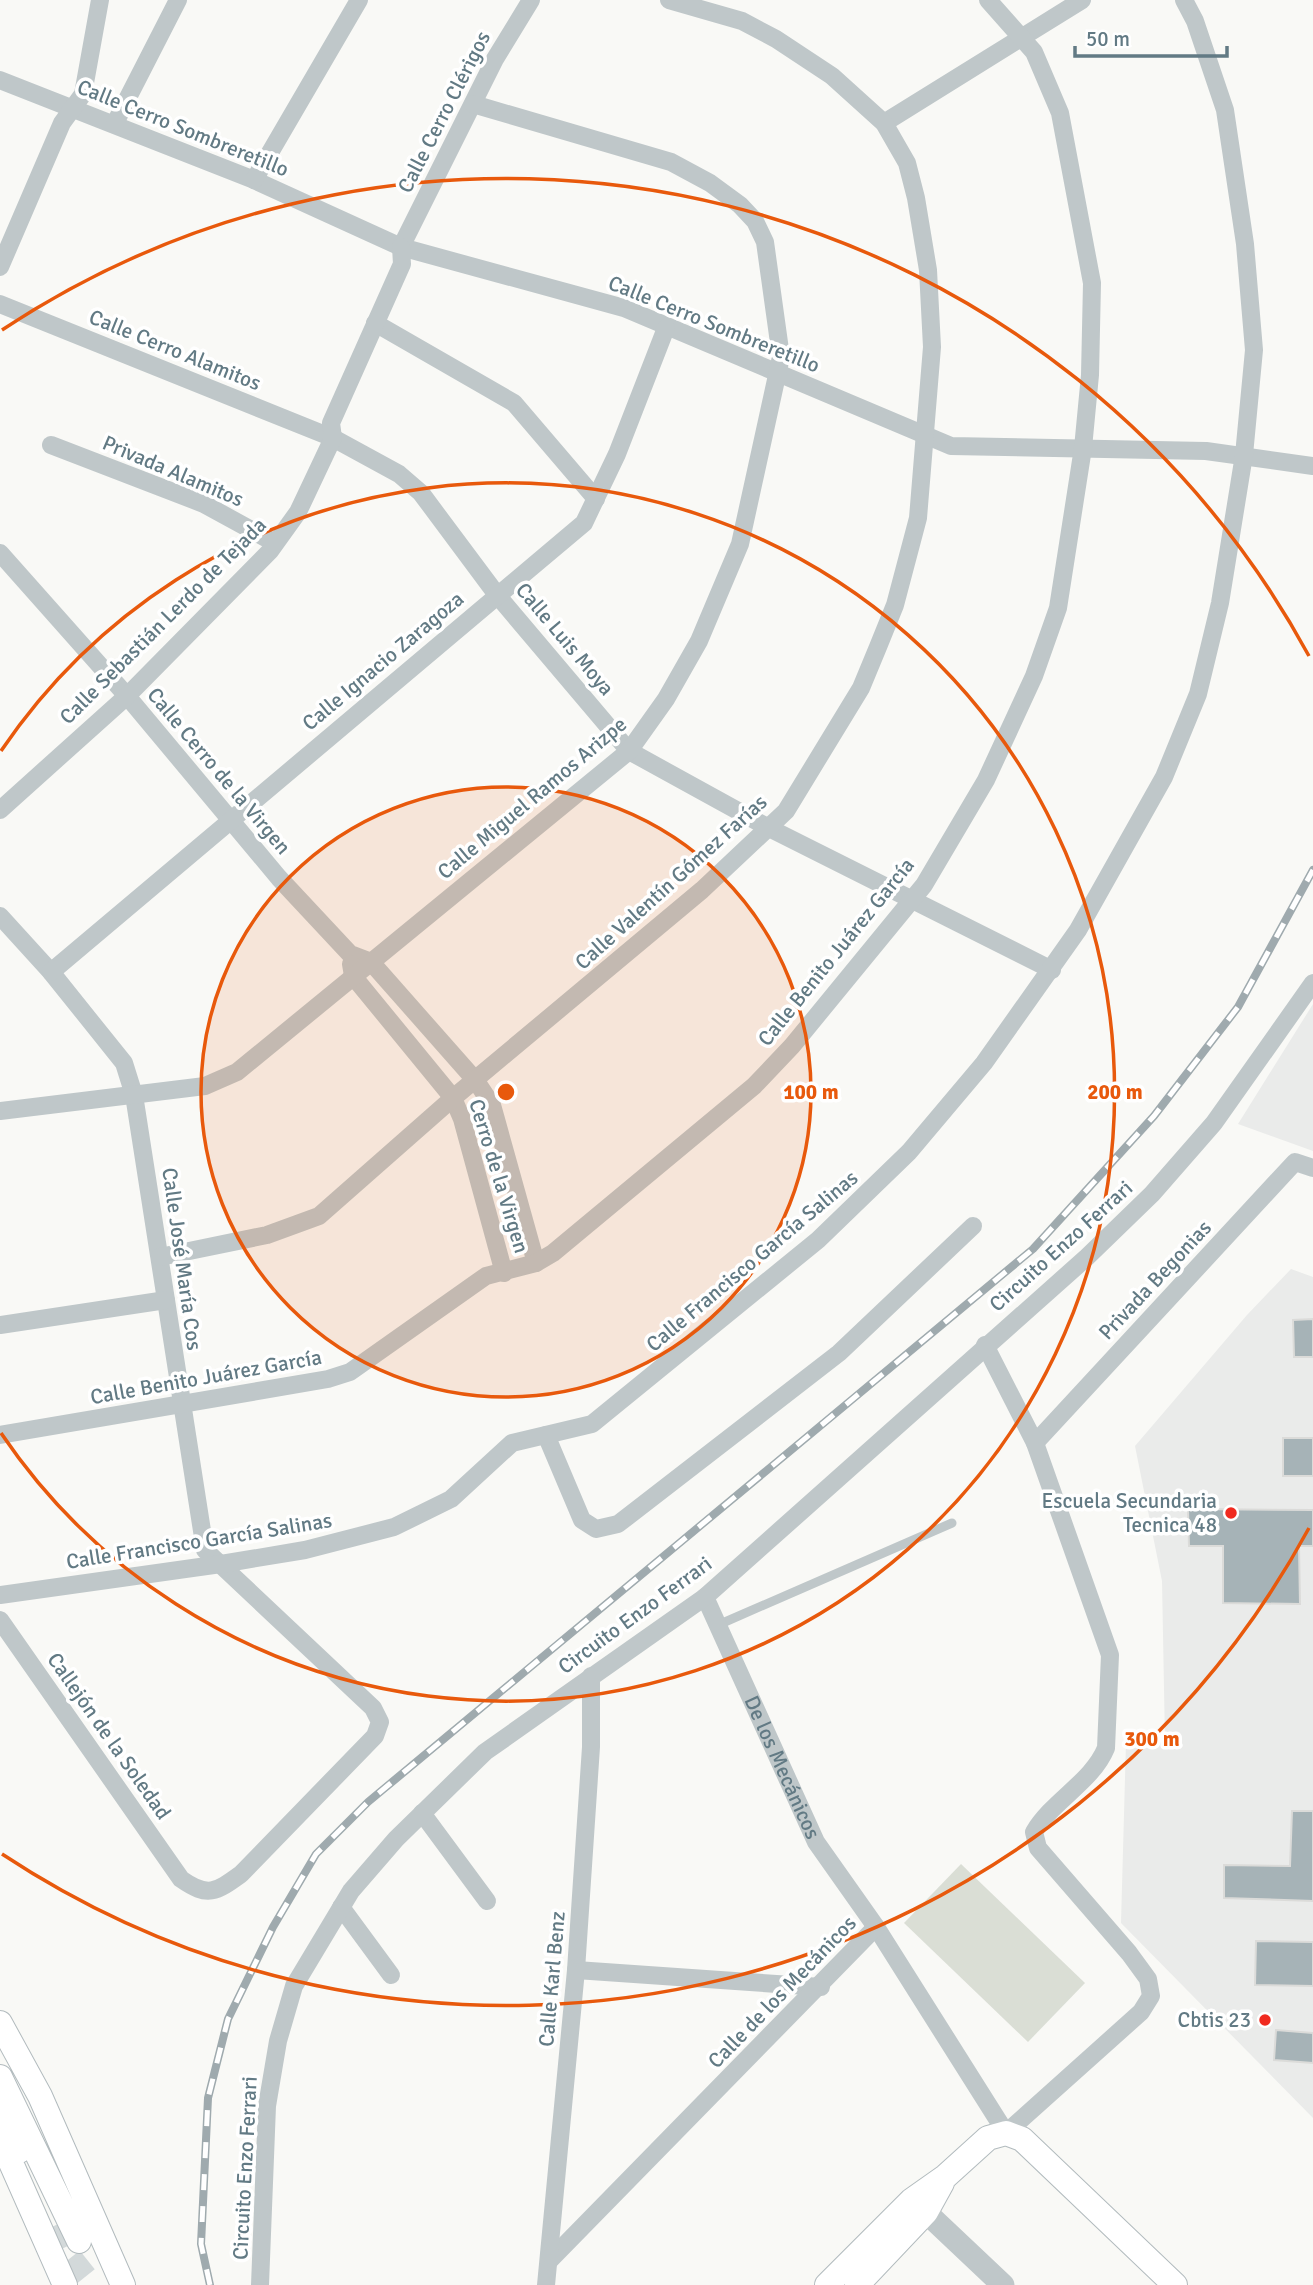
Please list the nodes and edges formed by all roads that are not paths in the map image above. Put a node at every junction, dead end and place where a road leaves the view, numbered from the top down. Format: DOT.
graph roads {
  1 [pos="100,0"];
  2 [pos="178,0"];
  3 [pos="359,0"];
  4 [pos="531,0"];
  5 [pos="669,0"];
  6 [pos="988,0"];
  7 [pos="1082,0"];
  8 [pos="1184,0"];
  9 [pos="1023,38"];
  10 [pos="0,80"];
  11 [pos="473,104"];
  12 [pos="75,108"];
  13 [pos="115,123"];
  14 [pos="884,123"];
  15 [pos="254,180"];
  16 [pos="401,247"];
  17 [pos="0,267"];
  18 [pos="0,304"];
  19 [pos="375,323"];
  20 [pos="666,328"];
  21 [pos="776,374"];
  22 [pos="926,435"];
  23 [pos="333,438"];
  24 [pos="51,445"];
  25 [pos="1083,448"];
  26 [pos="1244,455"];
  27 [pos="1313,466"];
  28 [pos="596,499"];
  29 [pos="275,543"];
  30 [pos="0,553"];
  31 [pos="497,595"];
  32 [pos="127,696"];
  33 [pos="629,751"];
  34 [pos="0,810"];
  35 [pos="229,820"];
  36 [pos="769,828"];
  37 [pos="910,899"];
  38 [pos="0,916"];
  39 [pos="350,954"];
  40 [pos="371,962"];
  41 [pos="1052,970"];
  42 [pos="51,972"];
  43 [pos="353,976"];
  44 [pos="1313,983"];
  45 [pos="476,1081"];
  46 [pos="134,1095"];
  47 [pos="453,1098"];
  48 [pos="0,1111"];
  49 [pos="1313,1168"];
  50 [pos="973,1226"];
  51 [pos="160,1257"];
  52 [pos="536,1262"];
  53 [pos="504,1273"];
  54 [pos="166,1300"];
  55 [pos="0,1325"];
  56 [pos="985,1345"];
  57 [pos="181,1407"];
  58 [pos="546,1434"];
  59 [pos="0,1435"];
  60 [pos="1035,1443"];
  61 [pos="952,1523"];
  62 [pos="221,1564"];
  63 [pos="0,1595"];
  64 [pos="705,1597"];
  65 [pos="0,1620"];
  66 [pos="718,1625"];
  67 [pos="591,1676"];
  68 [pos="422,1813"];
  69 [pos="181,1879"];
  70 [pos="487,1901"];
  71 [pos="341,1907"];
  72 [pos="876,1927"];
  73 [pos="576,1970"];
  74 [pos="391,1975"];
  75 [pos="821,1987"];
  76 [pos="0,2023"];
  77 [pos="0,2077"];
  78 [pos="0,2114"];
  79 [pos="1006,2133"];
  80 [pos="0,2138"];
  81 [pos="919,2206"];
  82 [pos="54,2226"];
  83 [pos="79,2241"];
  84 [pos="550,2260"];
  85 [pos="65,2285"];
  86 [pos="122,2285"];
  87 [pos="260,2285"];
  88 [pos="546,2285"];
  89 [pos="827,2285"];
  90 [pos="857,2285"];
  91 [pos="1003,2285"];
  92 [pos="1175,2285"];
  1 -- 12 [label="street"];
  2 -- 13 [label="street"];
  3 -- 15 [label="street"];
  4 -- 11 [label="street, Calle Cerro Clérigos"];
  5 -- 14 [label="street, Calle Valentín Gómez Farías"];
  6 -- 9 [label="street, Calle Benito Juárez García"];
  7 -- 9 [label="street"];
  8 -- 26 [label="street, Calle Francisco García Salinas"];
  9 -- 14 [label="street"];
  9 -- 25 [label="street, Calle Benito Juárez García"];
  10 -- 12 [label="street, Calle Cerro Sombreretillo"];
  11 -- 16 [label="street, Calle Cerro Clérigos"];
  11 -- 21 [label="street, Calle Miguel Ramos Arizpe"];
  12 -- 13 [label="street, Calle Cerro Sombreretillo"];
  12 -- 17 [label="street"];
  13 -- 15 [label="street, Calle Cerro Sombreretillo"];
  14 -- 22 [label="street, Calle Valentín Gómez Farías"];
  15 -- 16 [label="street, Calle Cerro Sombreretillo"];
  16 -- 19 [label="street, Calle Sebastián Lerdo de Tejada"];
  16 -- 20 [label="street, Calle Cerro Sombreretillo"];
  18 -- 23 [label="street, Calle Cerro Alamitos"];
  19 -- 23 [label="street, Calle Sebastián Lerdo de Tejada"];
  19 -- 28 [label="street"];
  20 -- 21 [label="street, Calle Cerro Sombreretillo"];
  20 -- 28 [label="street, Calle Ignacio Zaragoza"];
  21 -- 22 [label="street, Calle Cerro Sombreretillo"];
  21 -- 33 [label="street, Calle Miguel Ramos Arizpe"];
  22 -- 25 [label="street, Calle Cerro Sombreretillo"];
  22 -- 36 [label="street, Calle Valentín Gómez Farías"];
  23 -- 29 [label="street, Calle Sebastián Lerdo de Tejada"];
  23 -- 31 [label="street, Calle Luis Moya"];
  24 -- 29 [label="street, Privada Alamitos"];
  25 -- 26 [label="street, Calle Cerro Sombreretillo"];
  25 -- 37 [label="street, Calle Benito Juárez García"];
  26 -- 27 [label="street, Calle Cerro Sombreretillo"];
  26 -- 41 [label="street, Calle Francisco García Salinas"];
  28 -- 31 [label="street, Calle Ignacio Zaragoza"];
  29 -- 32 [label="street, Calle Sebastián Lerdo de Tejada"];
  30 -- 32 [label="street, Calle Cerro de la Virgen"];
  31 -- 33 [label="street, Calle Luis Moya"];
  31 -- 35 [label="street, Calle Ignacio Zaragoza"];
  32 -- 34 [label="street, Calle Sebastián Lerdo de Tejada"];
  32 -- 35 [label="street, Calle Cerro de la Virgen"];
  33 -- 36 [label="street, Calle Luis Moya"];
  33 -- 40 [label="street, Calle Miguel Ramos Arizpe"];
  35 -- 39 [label="street, Calle Cerro de la Virgen"];
  35 -- 42 [label="street, Calle Ignacio Zaragoza"];
  36 -- 37 [label="street, Calle Luis Moya"];
  36 -- 45 [label="street, Calle Valentín Gómez Farías"];
  37 -- 41 [label="street, Calle Luis Moya"];
  37 -- 52 [label="street, Calle Benito Juárez García"];
  38 -- 42 [label="street, Calle José María Cos"];
  39 -- 40 [label="street, Cerro de la Virgen"];
  39 -- 43 [label="street"];
  40 -- 43 [label="street, Calle Miguel Ramos Arizpe"];
  40 -- 45 [label="street, Cerro de la Virgen"];
  41 -- 58 [label="street, Calle Francisco García Salinas"];
  42 -- 46 [label="street, Calle José María Cos"];
  43 -- 46 [label="street, Calle Miguel Ramos Arizpe"];
  43 -- 47 [label="street, Cerro de la Virgen"];
  44 -- 56 [label="street, Circuito Enzo Ferrari"];
  45 -- 47 [label="street, Calle Valentín Gómez Farías"];
  45 -- 52 [label="street, Cerro de la Virgen"];
  46 -- 48 [label="street, Calle Miguel Ramos Arizpe"];
  46 -- 51 [label="street, Calle José María Cos"];
  47 -- 51 [label="street, Calle Valentín Gómez Farías"];
  47 -- 53 [label="street, Cerro de la Virgen"];
  49 -- 60 [label="street, Privada Begonias"];
  50 -- 58 [label="street"];
  51 -- 54 [label="street, Calle José María Cos"];
  52 -- 53 [label="street, Calle Benito Juárez García"];
  53 -- 57 [label="street, Calle Benito Juárez García"];
  54 -- 55 [label="street"];
  54 -- 57 [label="street, Calle José María Cos"];
  56 -- 60 [label="street"];
  56 -- 64 [label="street, Circuito Enzo Ferrari"];
  57 -- 59 [label="street, Calle Benito Juárez García"];
  57 -- 62 [label="street, Calle José María Cos"];
  58 -- 62 [label="street, Calle Francisco García Salinas"];
  60 -- 79 [label="street"];
  61 -- 66 [label="lane"];
  62 -- 63 [label="street, Calle Francisco García Salinas"];
  62 -- 69 [label="street, Calle José María Cos"];
  64 -- 66 [label="street, De los Mecánicos"];
  64 -- 67 [label="street, Circuito Enzo Ferrari"];
  65 -- 69 [label="street, Callejón de la Soledad"];
  66 -- 72 [label="street, De los Mecánicos"];
  67 -- 68 [label="street, Circuito Enzo Ferrari"];
  67 -- 73 [label="street, Calle Karl Benz"];
  68 -- 70 [label="street"];
  68 -- 71 [label="street, Circuito Enzo Ferrari"];
  71 -- 74 [label="street"];
  71 -- 87 [label="street, Circuito Enzo Ferrari"];
  72 -- 75 [label="street, Calle de los Mecánicos"];
  72 -- 79 [label="street, Calle de los Mecánicos"];
  73 -- 75 [label="street"];
  73 -- 84 [label="street, Calle Karl Benz"];
  75 -- 84 [label="street, Calle de los Mecánicos"];
  76 -- 86 [label="main road"];
  77 -- 83 [label="main road"];
  78 -- 82 [label="main road"];
  79 -- 81 [label="main road"];
  79 -- 92 [label="main road"];
  80 -- 85 [label="main road"];
  81 -- 89 [label="main road"];
  81 -- 90 [label="main road"];
  81 -- 91 [label="street"];
  84 -- 88 [label="street, Calle Karl Benz"];
}
